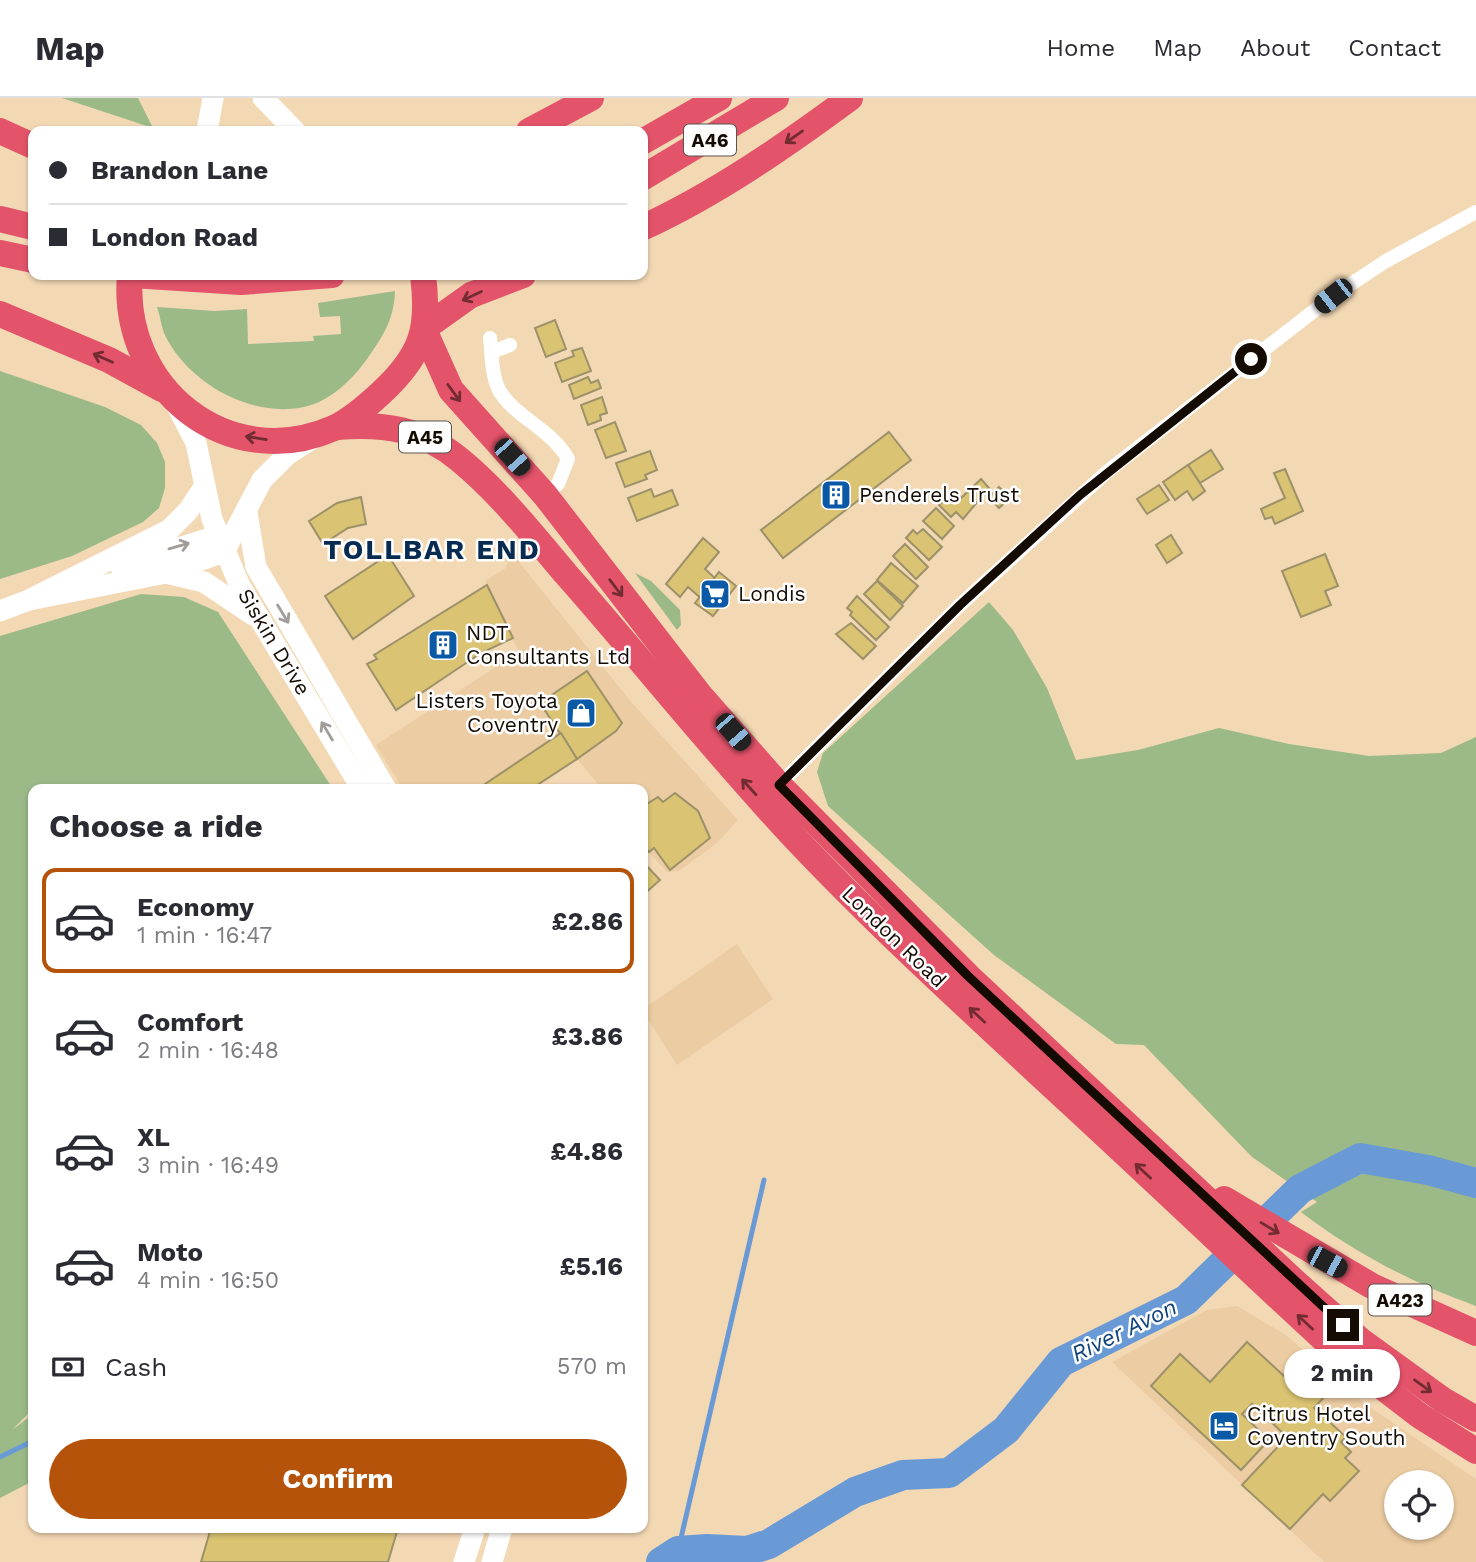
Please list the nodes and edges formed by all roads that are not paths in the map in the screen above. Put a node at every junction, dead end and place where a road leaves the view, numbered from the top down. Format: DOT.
graph roads {
  1 [pos="213,98"];
  2 [pos="263,98"];
  3 [pos="591,98"];
  4 [pos="719,98"];
  5 [pos="776,98"];
  6 [pos="850,98"];
  7 [pos="208,126"];
  8 [pos="290,126"];
  9 [pos="538,126"];
  10 [pos="0,131"];
  11 [pos="648,139"];
  12 [pos="28,144"];
  13 [pos="648,174"];
  14 [pos="1476,212"];
  15 [pos="0,219"];
  16 [pos="648,225"];
  17 [pos="28,226"];
  18 [pos="0,253"];
  19 [pos="28,259"];
  20 [pos="131,280"];
  21 [pos="210,280"];
  22 [pos="268,280"];
  23 [pos="423,280"];
  24 [pos="510,280"];
  25 [pos="0,314"];
  26 [pos="425,329"];
  27 [pos="510,345"];
  28 [pos="169,397"];
  29 [pos="330,429"];
  30 [pos="204,487"];
  31 [pos="545,495"];
  32 [pos="247,511"];
  33 [pos="224,543"];
  34 [pos="251,553"];
  35 [pos="166,573"];
  36 [pos="67,581"];
  37 [pos="29,600"];
  38 [pos="0,611"];
  39 [pos="260,620"];
  40 [pos="359,784"];
  41 [pos="383,784"];
  42 [pos="779,785"];
  43 [pos="1186,1177"];
  44 [pos="1205,1203"];
  45 [pos="1286,1289"];
  46 [pos="1476,1333"];
  47 [pos="1476,1419"];
  48 [pos="1476,1451"];
  49 [pos="473,1533"];
  50 [pos="501,1533"];
  51 [pos="464,1562"];
  52 [pos="492,1562"];
  1 -- 7 [label="street"];
  2 -- 8 [label="street"];
  3 -- 9 [label="highway"];
  4 -- 11 [label="highway, A46"];
  5 -- 13 [label="highway, A46"];
  6 -- 16 [label="highway, one-way"];
  10 -- 12 [label="highway"];
  14 -- 42 [label="street"];
  15 -- 17 [label="highway"];
  18 -- 19 [label="highway"];
  20 -- 28 [label="highway"];
  21 -- 22 [label="highway"];
  23 -- 26 [label="highway"];
  24 -- 26 [label="highway, one-way"];
  28 -- 25 [label="highway, one-way"];
  26 -- 29 [label="highway"];
  26 -- 31 [label="highway, London Road / A45, one-way"];
  27 -- 31 [label="street"];
  29 -- 28 [label="highway, one-way"];
  28 -- 30 [label="street, Siskin Drive"];
  29 -- 32 [label="street"];
  44 -- 29 [label="highway, London Road / A45, one-way"];
  30 -- 33 [label="street, Siskin Drive"];
  30 -- 36 [label="street"];
  31 -- 42 [label="highway, London Road / A45, one-way"];
  32 -- 33 [label="street"];
  32 -- 34 [label="street, Siskin Drive"];
  33 -- 34 [label="street"];
  33 -- 35 [label="street"];
  36 -- 33 [label="street, one-way"];
  33 -- 39 [label="street, Siskin Drive"];
  34 -- 41 [label="street, Siskin Drive, one-way"];
  35 -- 37 [label="street"];
  35 -- 39 [label="street"];
  36 -- 37 [label="street"];
  37 -- 38 [label="street"];
  40 -- 39 [label="street, Siskin Drive, one-way"];
  42 -- 43 [label="highway, London Road / A45"];
  43 -- 44 [label="highway, A423"];
  44 -- 45 [label="highway, London Road / A45"];
  44 -- 46 [label="highway, A423, one-way"];
  45 -- 47 [label="highway, London Road / A45, one-way"];
  48 -- 45 [label="highway, London Road / A45, one-way"];
  49 -- 51 [label="street"];
  50 -- 52 [label="street"];
}
